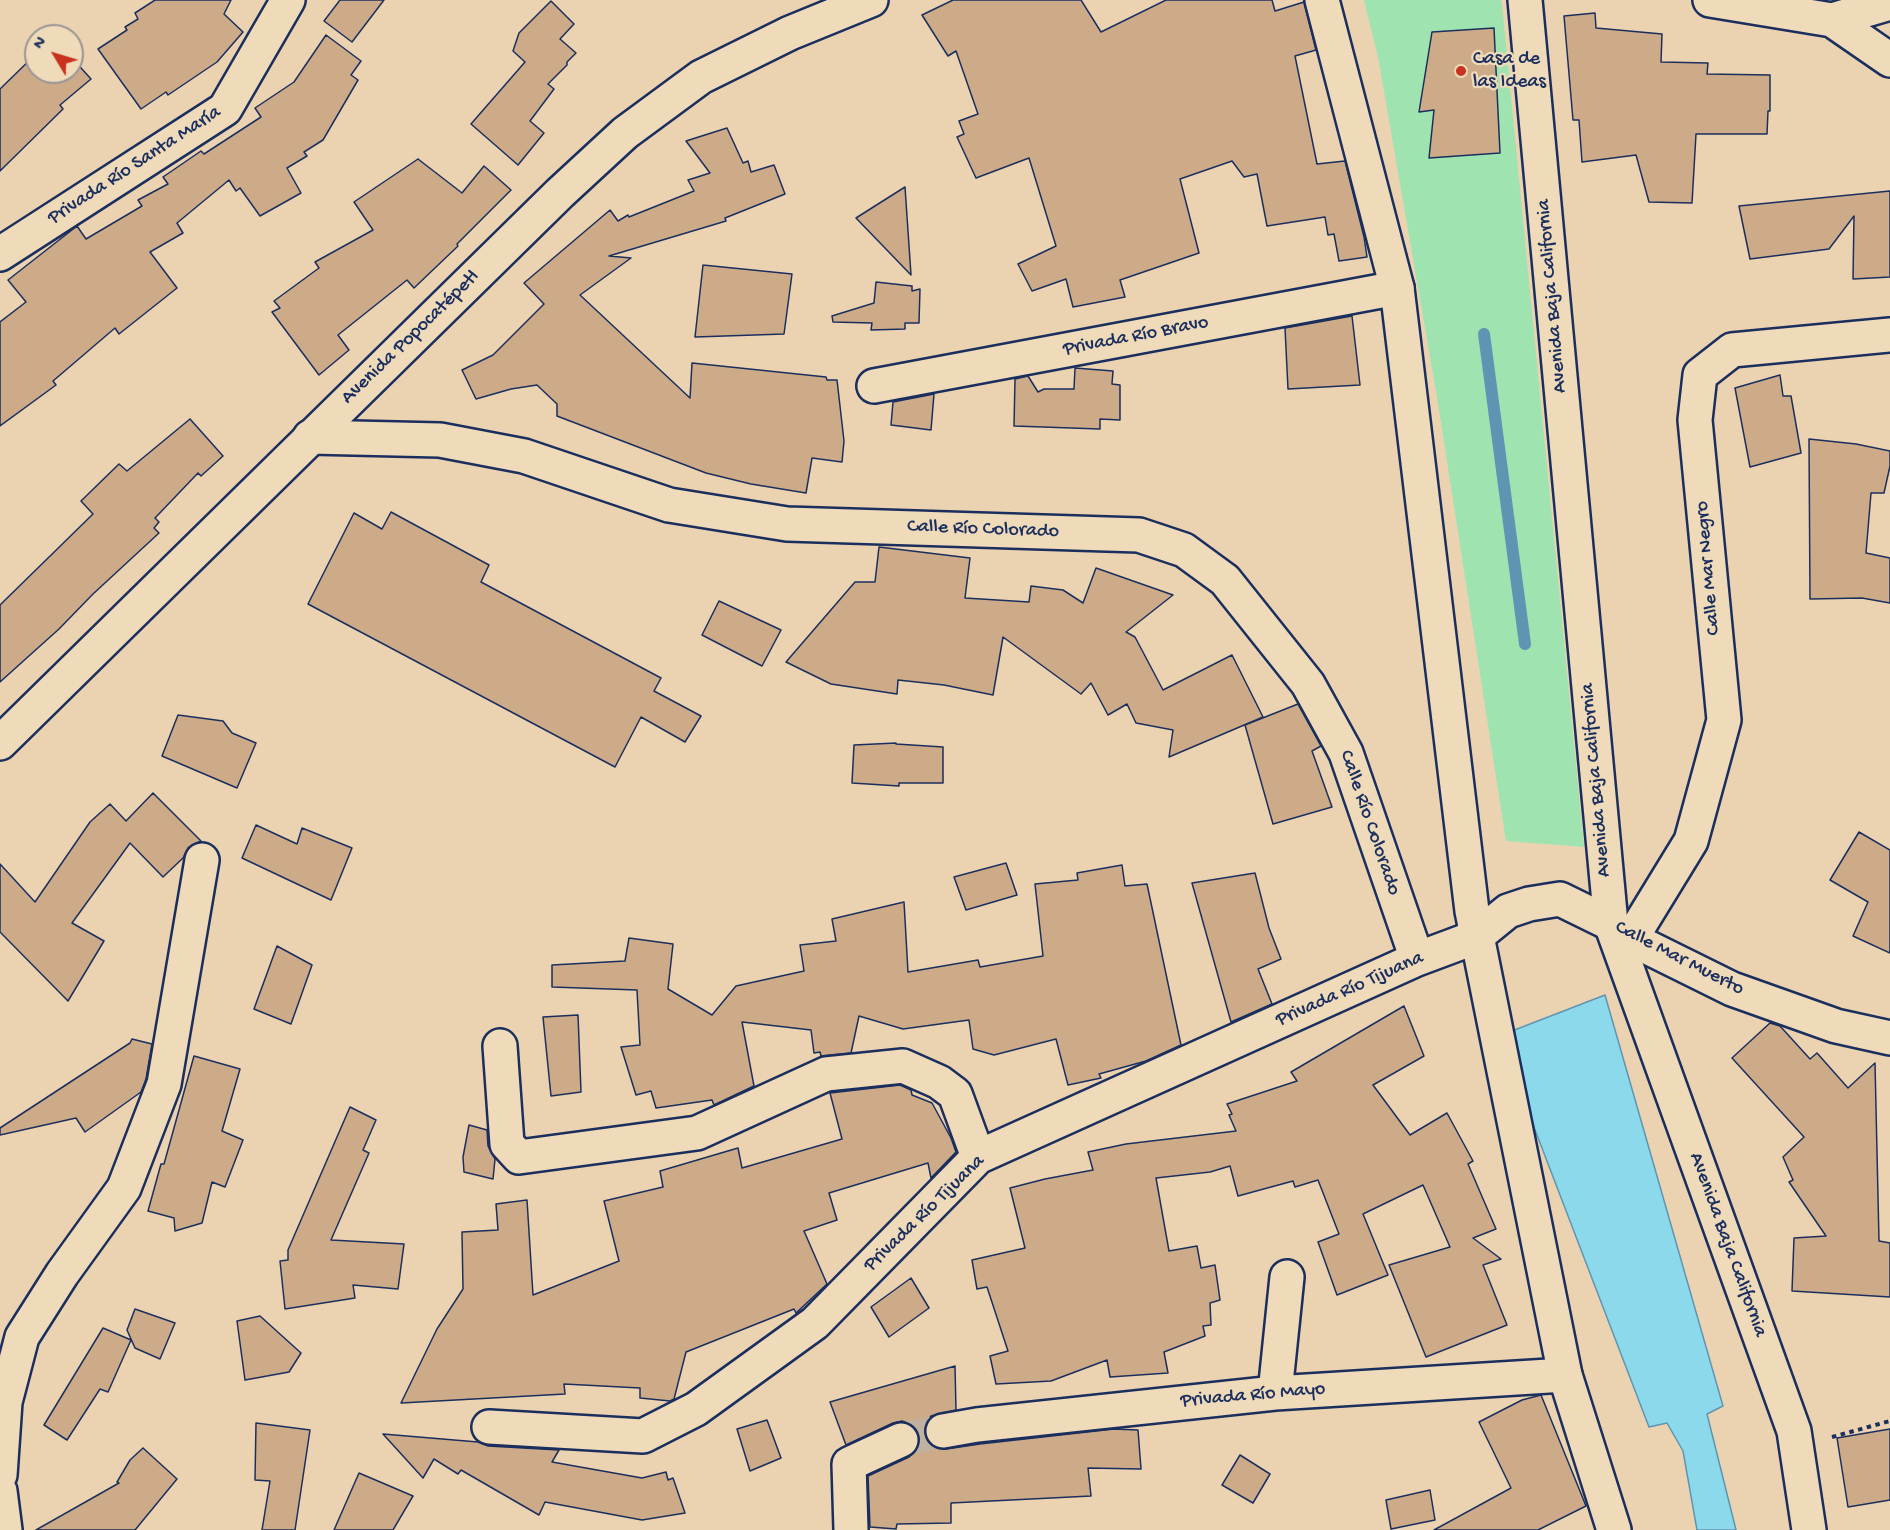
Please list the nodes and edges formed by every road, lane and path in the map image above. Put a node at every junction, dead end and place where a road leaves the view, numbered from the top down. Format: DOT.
graph roads {
  1 [pos="288,0"];
  2 [pos="871,0"];
  3 [pos="1322,0"];
  4 [pos="1525,0"];
  5 [pos="1710,0"];
  6 [pos="1890,3"];
  7 [pos="1832,20"];
  8 [pos="1890,60"];
  9 [pos="0,254"];
  10 [pos="1397,288"];
  11 [pos="1890,335"];
  12 [pos="874,386"];
  13 [pos="310,437"];
  14 [pos="0,743"];
  15 [pos="202,860"];
  16 [pos="1621,931"];
  17 [pos="1476,936"];
  18 [pos="1417,960"];
  19 [pos="1890,1038"];
  20 [pos="500,1046"];
  21 [pos="978,1157"];
  22 [pos="1287,1277"];
  23 [pos="1564,1375"];
  24 [pos="1275,1393"];
  25 [pos="1890,1421"];
  26 [pos="489,1427"];
  27 [pos="943,1431"];
  28 [pos="902,1440"];
  29 [pos="1797,1447"];
  30 [pos="0,1475"];
  31 [pos="0,1491"];
  32 [pos="5,1530"];
  33 [pos="851,1530"];
  34 [pos="1614,1530"];
  35 [pos="1809,1530"];
  1 -- 9 [label="street, Privada Río Santa María"];
  2 -- 13 [label="street, Avenida Popocatépetl"];
  3 -- 10 [label="street"];
  4 -- 16 [label="street, Avenida Baja California"];
  5 -- 7 [label="street"];
  6 -- 7 [label="street"];
  7 -- 8 [label="street"];
  10 -- 12 [label="street, Privada Río Bravo"];
  10 -- 17 [label="street"];
  11 -- 16 [label="street, Calle Mar Negro"];
  13 -- 14 [label="street, Avenida Popocatépetl"];
  13 -- 18 [label="street, Calle Río Colorado"];
  15 -- 30 [label="street"];
  16 -- 17 [label="street, Calle Mar Muerto"];
  16 -- 19 [label="street, Calle Mar Muerto"];
  16 -- 29 [label="street, Avenida Baja California"];
  17 -- 18 [label="street, Privada Río Tijuana"];
  17 -- 23 [label="street"];
  18 -- 21 [label="street, Privada Río Tijuana"];
  20 -- 21 [label="street"];
  21 -- 26 [label="street, Privada Río Tijuana"];
  22 -- 24 [label="street"];
  23 -- 24 [label="street, Privada Río Mayo"];
  23 -- 34 [label="street"];
  24 -- 27 [label="street, Privada Río Mayo"];
  25 -- 29 [label="path"];
  28 -- 33 [label="street"];
  29 -- 35 [label="street, Avenida Baja California"];
  31 -- 32 [label="street"];
}
